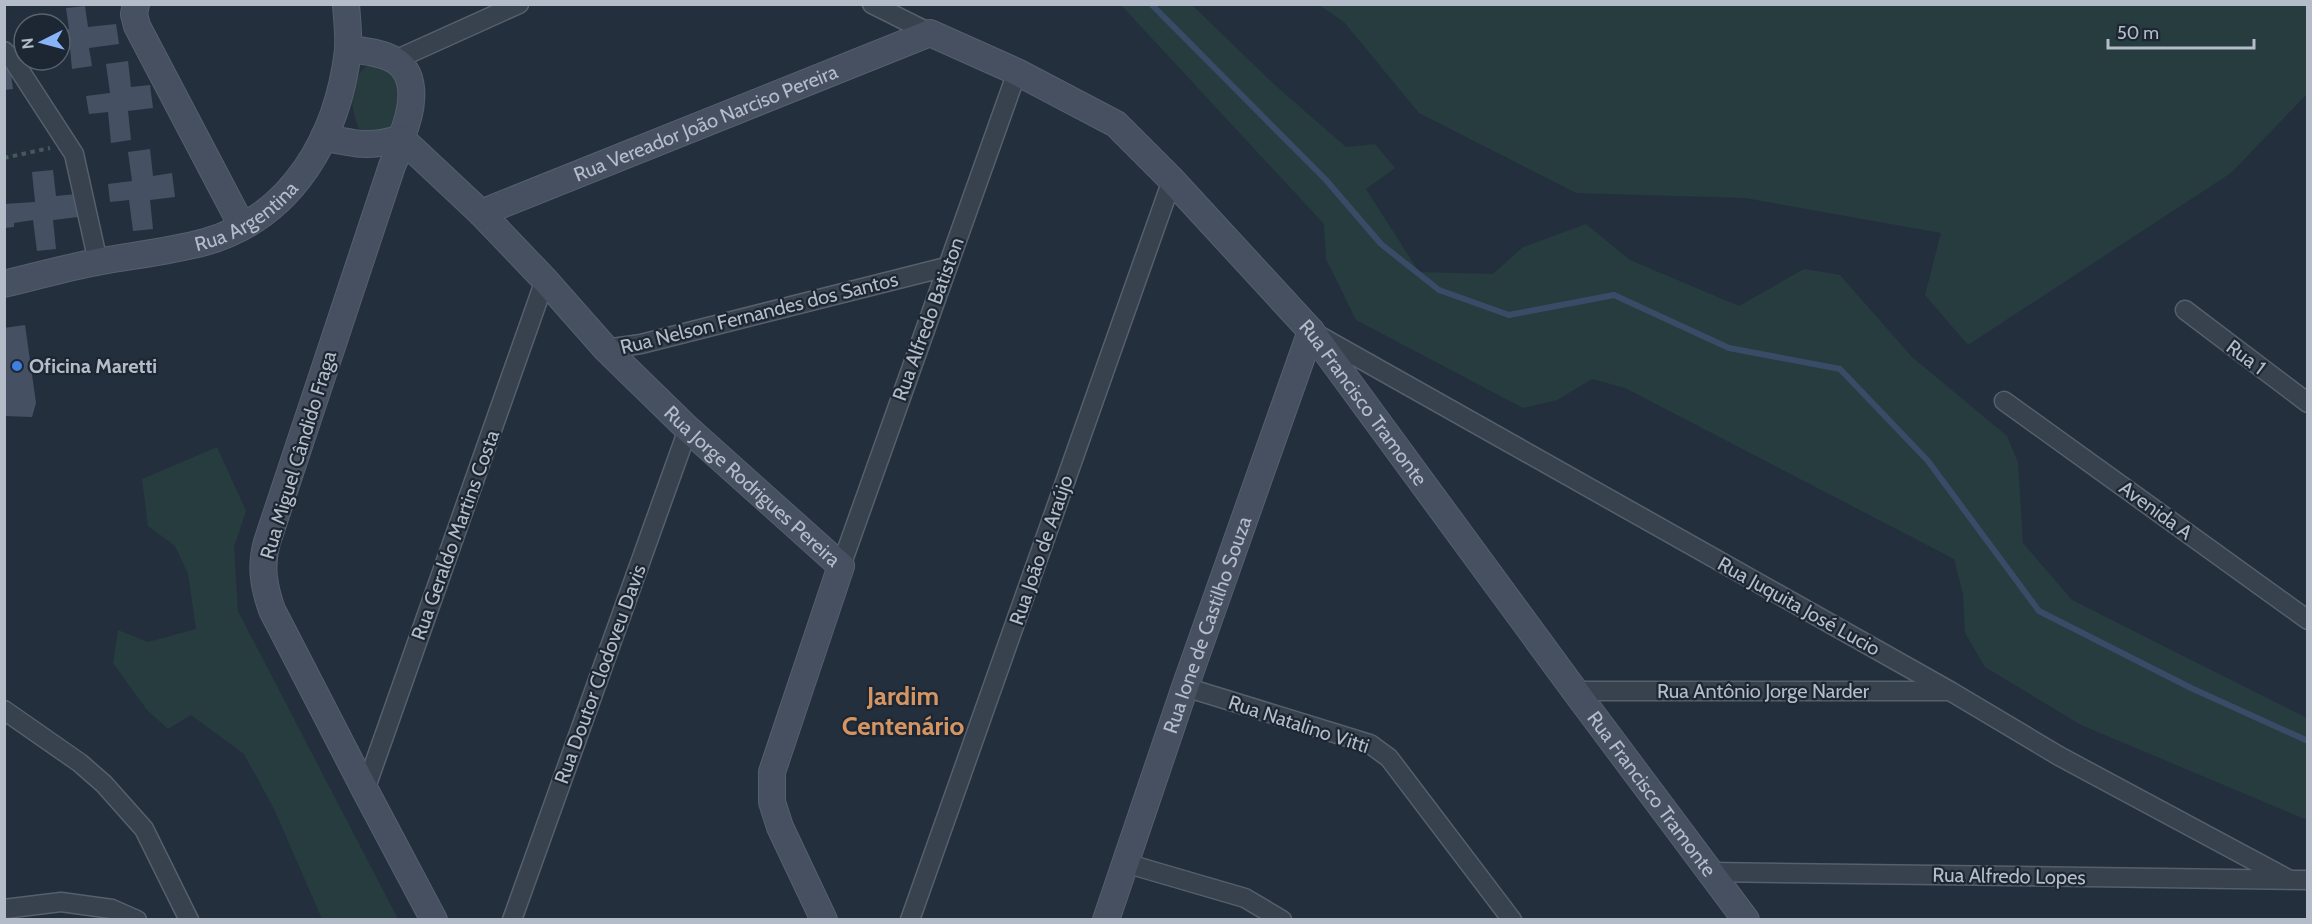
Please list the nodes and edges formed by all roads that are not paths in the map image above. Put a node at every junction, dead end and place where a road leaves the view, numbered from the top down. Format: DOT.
graph roads {
  1 [pos="136,4"];
  2 [pos="346,4"];
  3 [pos="519,4"];
  4 [pos="872,4"];
  5 [pos="930,33"];
  6 [pos="348,49"];
  7 [pos="4,51"];
  8 [pos="395,60"];
  9 [pos="1017,72"];
  10 [pos="324,136"];
  11 [pos="402,139"];
  12 [pos="1172,180"];
  13 [pos="481,213"];
  14 [pos="242,226"];
  15 [pos="98,262"];
  16 [pos="946,267"];
  17 [pos="545,280"];
  18 [pos="4,284"];
  19 [pos="2186,310"];
  20 [pos="1311,331"];
  21 [pos="606,349"];
  22 [pos="2004,401"];
  23 [pos="2307,403"];
  24 [pos="688,429"];
  25 [pos="841,566"];
  26 [pos="2307,620"];
  27 [pos="1185,687"];
  28 [pos="1575,691"];
  29 [pos="1950,691"];
  30 [pos="4,710"];
  31 [pos="364,790"];
  32 [pos="1125,863"];
  33 [pos="1710,873"];
  34 [pos="2288,879"];
  35 [pos="2307,880"];
  36 [pos="4,909"];
  37 [pos="137,920"];
  38 [pos="189,920"];
  39 [pos="434,920"];
  40 [pos="512,920"];
  41 [pos="824,920"];
  42 [pos="910,920"];
  43 [pos="1106,920"];
  44 [pos="1282,920"];
  45 [pos="1512,920"];
  46 [pos="1746,920"];
  1 -- 14 [label="street"];
  2 -- 6 [label="street, Rua Argentina"];
  3 -- 8 [label="street"];
  4 -- 5 [label="street, Rua Francisco Tramonte"];
  5 -- 9 [label="street, Rua Francisco Tramonte"];
  5 -- 13 [label="street, Rua Vereador João Narciso Pereira"];
  6 -- 8 [label="street"];
  6 -- 10 [label="street, Rua Argentina"];
  7 -- 15 [label="street"];
  8 -- 11 [label="street"];
  9 -- 12 [label="street, Rua Francisco Tramonte"];
  9 -- 16 [label="street, Rua Alfredo Batiston"];
  10 -- 11 [label="street"];
  10 -- 14 [label="street, Rua Argentina"];
  11 -- 13 [label="street, Rua Jorge Rodrigues Pereira"];
  11 -- 31 [label="street, Rua Miguel Cândido Fraga"];
  12 -- 20 [label="street, Rua Francisco Tramonte"];
  12 -- 42 [label="street, Rua João de Araújo"];
  13 -- 17 [label="street, Rua Jorge Rodrigues Pereira"];
  14 -- 15 [label="street, Rua Argentina"];
  15 -- 18 [label="street, Rua Argentina"];
  16 -- 21 [label="street, Rua Nelson Fernandes dos Santos"];
  16 -- 25 [label="street, Rua Alfredo Batiston"];
  17 -- 21 [label="street, Rua Jorge Rodrigues Pereira"];
  17 -- 31 [label="street, Rua Geraldo Martins Costa"];
  19 -- 23 [label="street, Rua 1"];
  20 -- 27 [label="street, Rua Ione de Castilho Souza"];
  20 -- 28 [label="street, Rua Francisco Tramonte"];
  20 -- 29 [label="street, Rua Juquita José Lucio"];
  21 -- 24 [label="street, Rua Jorge Rodrigues Pereira"];
  22 -- 26 [label="street, Avenida A"];
  24 -- 25 [label="street, Rua Jorge Rodrigues Pereira"];
  24 -- 40 [label="street, Rua Doutor Clodoveu Davis"];
  25 -- 41 [label="street, Rua Jorge Rodrigues Pereira"];
  27 -- 32 [label="street, Rua Ione de Castilho Souza"];
  27 -- 45 [label="street, Rua Natalino Vitti"];
  28 -- 29 [label="street, Rua Antônio Jorge Narder"];
  28 -- 33 [label="street, Rua Francisco Tramonte"];
  29 -- 34 [label="street, Rua Juquita José Lucio"];
  30 -- 38 [label="street"];
  31 -- 39 [label="street, Rua Miguel Cândido Fraga"];
  32 -- 43 [label="street, Rua Ione de Castilho Souza"];
  32 -- 44 [label="street"];
  33 -- 34 [label="street, Rua Alfredo Lopes"];
  33 -- 46 [label="street, Rua Francisco Tramonte"];
  34 -- 35 [label="street, Rua Alfredo Lopes"];
  36 -- 37 [label="street"];
}
